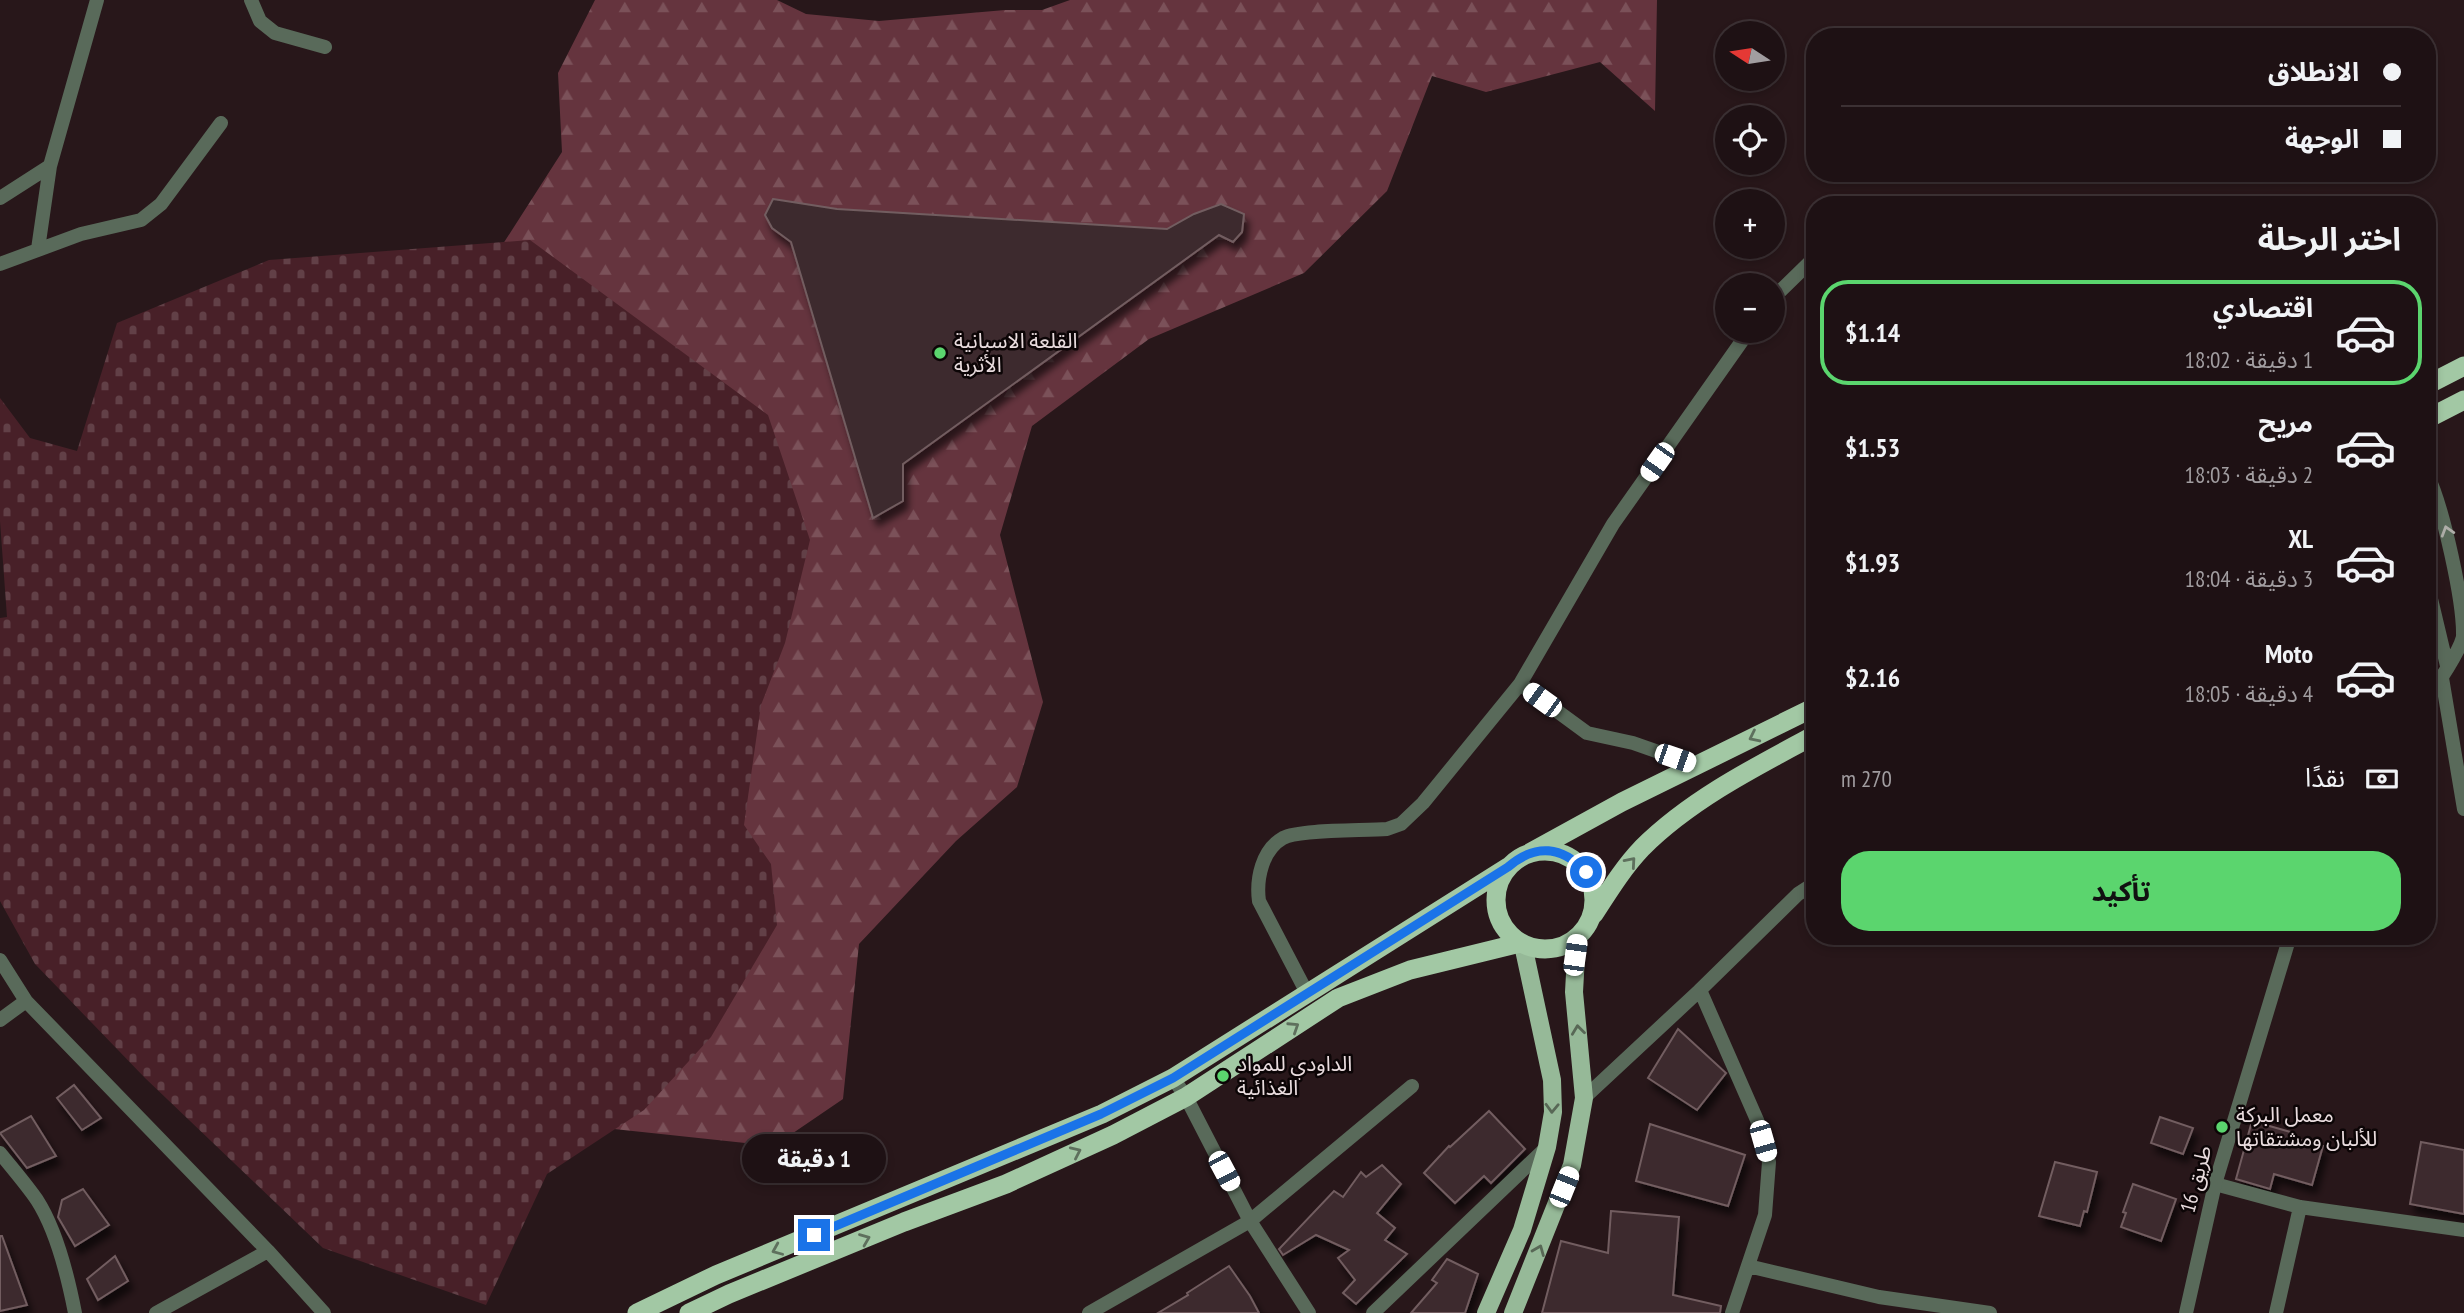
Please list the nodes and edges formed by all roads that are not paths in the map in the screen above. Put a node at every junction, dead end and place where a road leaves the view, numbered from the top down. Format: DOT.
graph roads {
  1 [pos="97,0"];
  2 [pos="251,0"];
  3 [pos="325,47"];
  4 [pos="221,123"];
  5 [pos="50,166"];
  6 [pos="0,198"];
  7 [pos="38,249"];
  8 [pos="0,264"];
  9 [pos="1806,266"];
  10 [pos="1785,286"];
  11 [pos="1741,343"];
  12 [pos="2464,366"];
  13 [pos="2436,380"];
  14 [pos="2464,400"];
  15 [pos="2436,414"];
  16 [pos="2436,493"];
  17 [pos="2436,627"];
  18 [pos="2445,672"];
  19 [pos="1520,684"];
  20 [pos="2436,684"];
  21 [pos="1806,711"];
  22 [pos="1806,740"];
  23 [pos="1696,765"];
  24 [pos="2464,809"];
  25 [pos="1531,852"];
  26 [pos="1508,867"];
  27 [pos="1806,889"];
  28 [pos="1591,917"];
  29 [pos="1577,937"];
  30 [pos="1522,944"];
  31 [pos="2287,945"];
  32 [pos="0,960"];
  33 [pos="1700,990"];
  34 [pos="1307,993"];
  35 [pos="26,1001"];
  36 [pos="0,1020"];
  37 [pos="1173,1078"];
  38 [pos="1412,1086"];
  39 [pos="1186,1097"];
  40 [pos="1584,1098"];
  41 [pos="1547,1147"];
  42 [pos="0,1153"];
  43 [pos="2215,1185"];
  44 [pos="2300,1207"];
  45 [pos="1250,1221"];
  46 [pos="2464,1230"];
  47 [pos="268,1251"];
  48 [pos="1748,1266"];
  49 [pos="1106,1310"];
  50 [pos="75,1313"];
  51 [pos="156,1313"];
  52 [pos="324,1313"];
  53 [pos="636,1313"];
  54 [pos="690,1313"];
  55 [pos="1089,1313"];
  56 [pos="1309,1313"];
  57 [pos="1373,1313"];
  58 [pos="1486,1313"];
  59 [pos="1513,1313"];
  60 [pos="1732,1313"];
  61 [pos="1990,1313"];
  62 [pos="2186,1313"];
  63 [pos="2276,1313"];
  1 -- 5 [label="street"];
  2 -- 3 [label="street"];
  4 -- 7 [label="street"];
  5 -- 6 [label="street"];
  5 -- 7 [label="street"];
  7 -- 8 [label="street"];
  9 -- 10 [label="street"];
  11 -- 19 [label="street"];
  12 -- 13 [label="highway"];
  14 -- 15 [label="highway"];
  18 -- 16 [label="street, one-way"];
  17 -- 18 [label="street"];
  18 -- 20 [label="street"];
  18 -- 24 [label="street"];
  19 -- 23 [label="street"];
  19 -- 34 [label="street"];
  21 -- 23 [label="highway, one-way"];
  28 -- 22 [label="highway, one-way"];
  23 -- 25 [label="highway"];
  25 -- 26 [label="highway"];
  25 -- 28 [label="highway"];
  26 -- 30 [label="highway"];
  26 -- 34 [label="highway"];
  27 -- 33 [label="street"];
  28 -- 29 [label="highway"];
  29 -- 30 [label="highway"];
  40 -- 29 [label="main road, one-way"];
  39 -- 30 [label="highway, one-way"];
  30 -- 41 [label="main road, one-way"];
  31 -- 43 [label="street, طريق 16"];
  32 -- 35 [label="street"];
  33 -- 40 [label="street"];
  33 -- 48 [label="street"];
  34 -- 37 [label="highway"];
  35 -- 36 [label="street"];
  35 -- 47 [label="street"];
  37 -- 39 [label="street"];
  37 -- 53 [label="highway, one-way"];
  38 -- 45 [label="street"];
  39 -- 45 [label="street"];
  54 -- 39 [label="highway, one-way"];
  59 -- 40 [label="main road, one-way"];
  41 -- 57 [label="street"];
  41 -- 58 [label="main road"];
  42 -- 50 [label="street"];
  43 -- 44 [label="street"];
  43 -- 62 [label="street, طريق 16"];
  44 -- 46 [label="street"];
  44 -- 63 [label="street"];
  45 -- 49 [label="street"];
  45 -- 56 [label="street"];
  47 -- 51 [label="street"];
  47 -- 52 [label="street"];
  48 -- 60 [label="street"];
  48 -- 61 [label="street"];
  49 -- 55 [label="street"];
}
